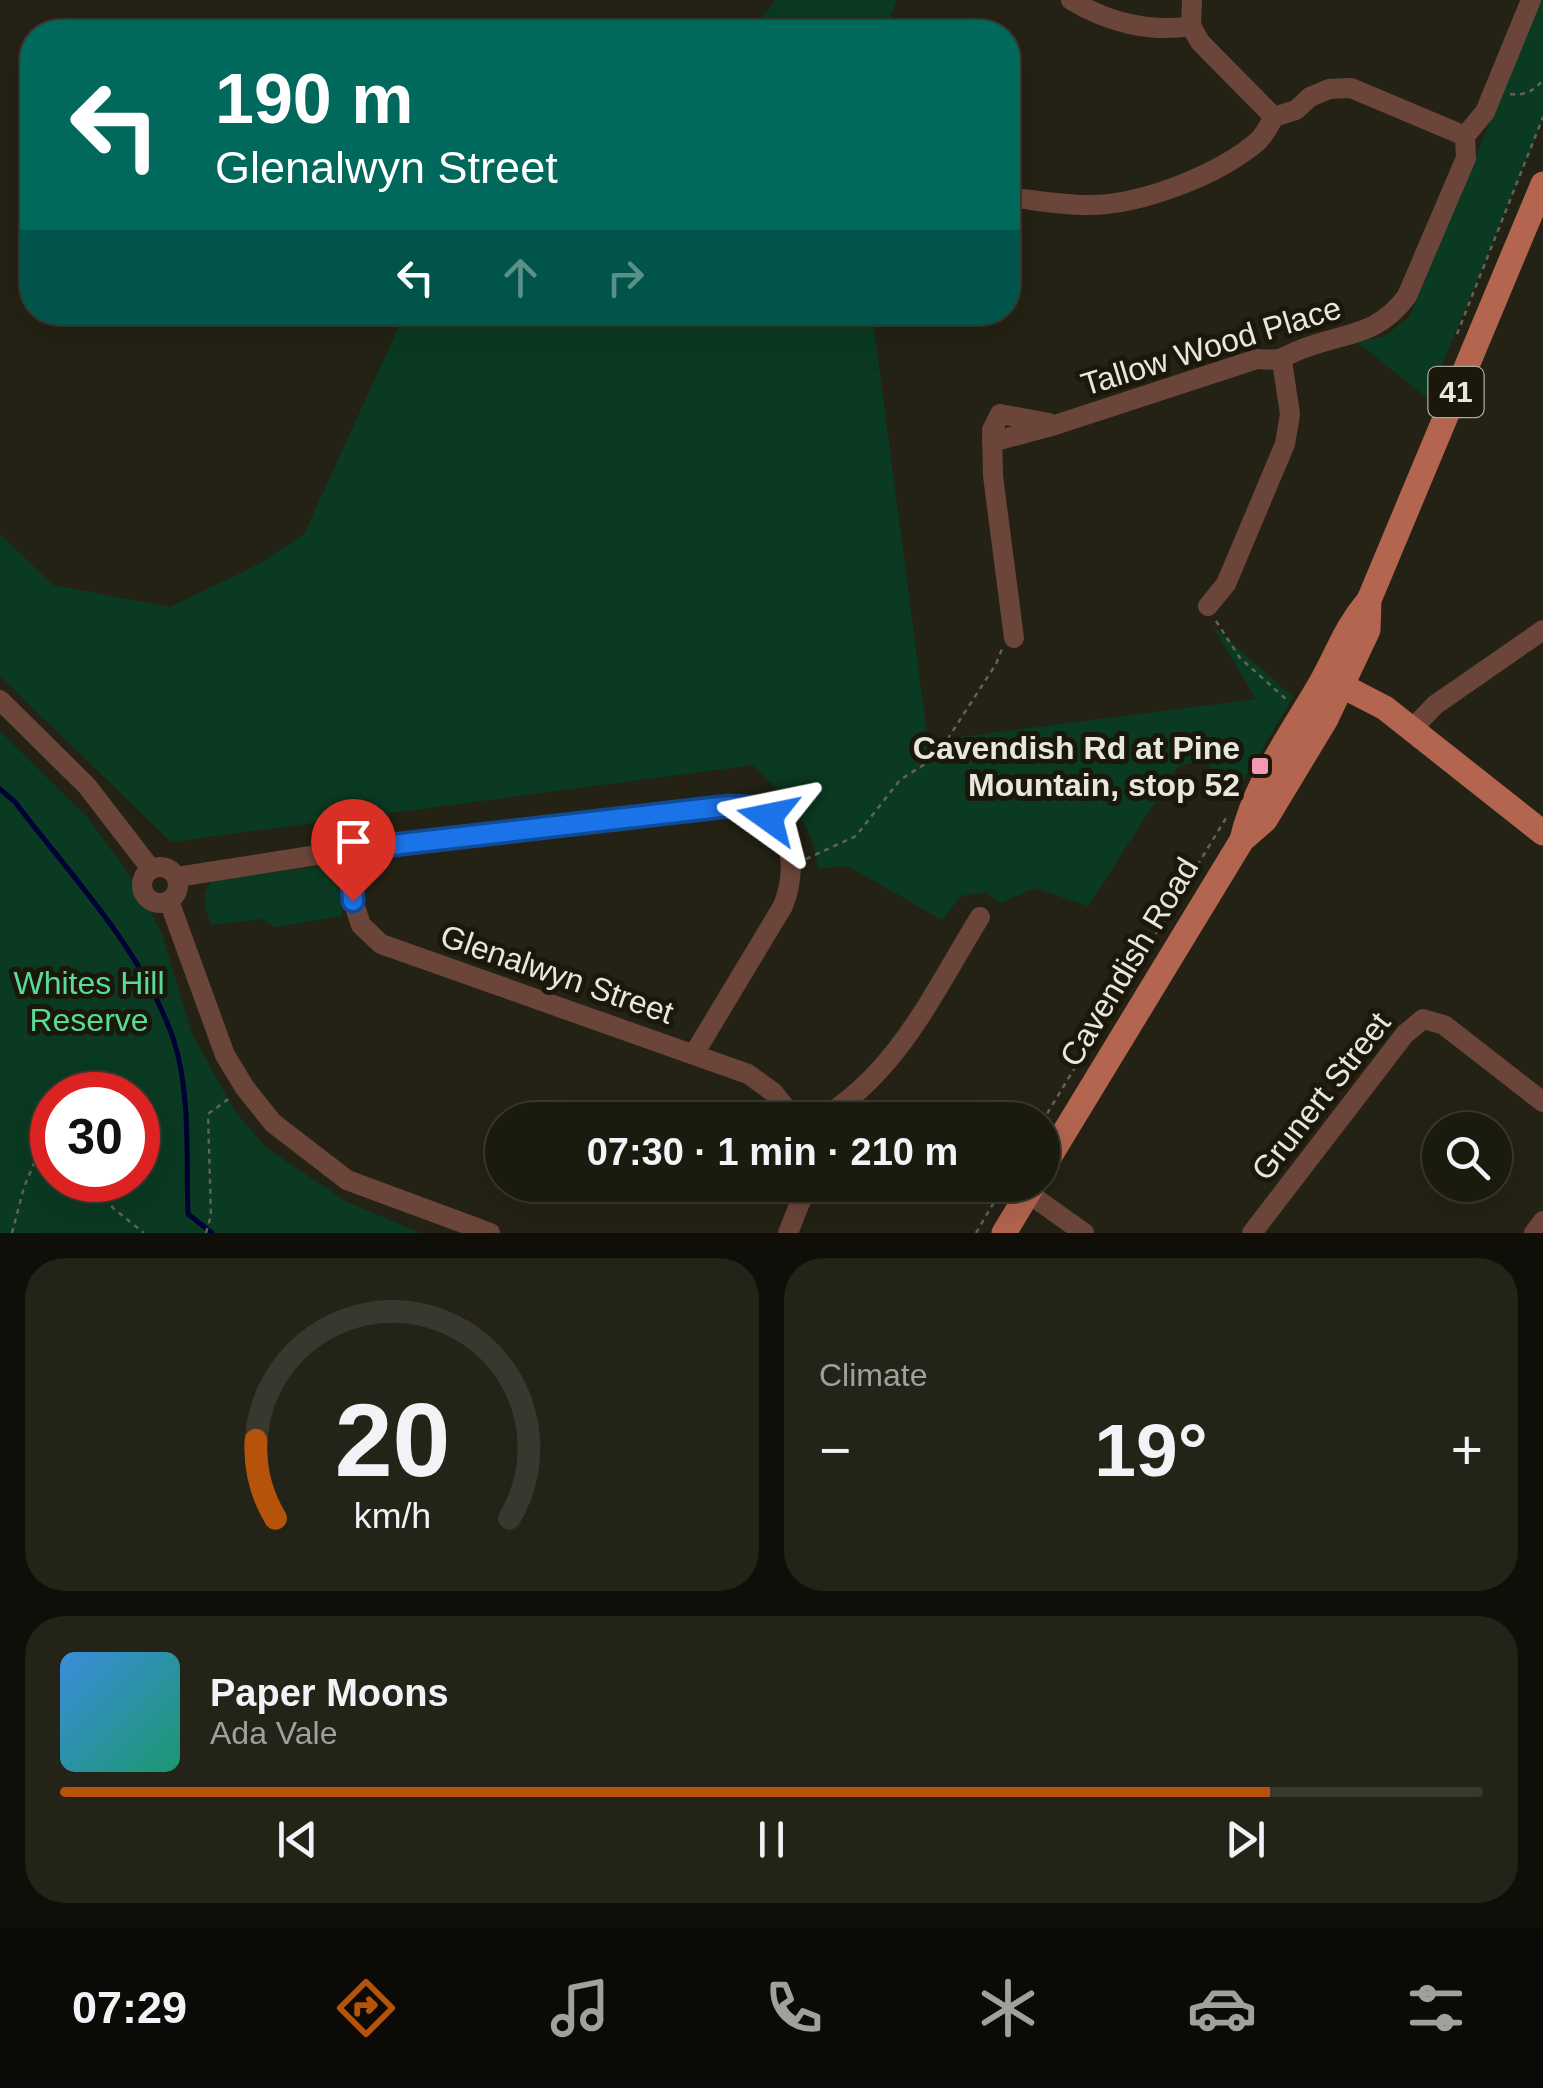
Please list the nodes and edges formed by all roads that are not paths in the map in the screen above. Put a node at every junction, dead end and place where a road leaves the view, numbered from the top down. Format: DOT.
graph roads {
  1 [pos="1071,0"];
  2 [pos="1192,0"];
  3 [pos="1531,0"];
  4 [pos="1191,26"];
  5 [pos="1274,117"];
  6 [pos="1465,136"];
  7 [pos="1543,184"];
  8 [pos="1020,199"];
  9 [pos="1282,361"];
  10 [pos="1208,606"];
  11 [pos="1543,630"];
  12 [pos="1014,638"];
  13 [pos="1334,681"];
  14 [pos="0,700"];
  15 [pos="1412,729"];
  16 [pos="1543,833"];
  17 [pos="349,850"];
  18 [pos="151,869"];
  19 [pos="177,877"];
  20 [pos="169,901"];
  21 [pos="980,917"];
  22 [pos="694,1054"];
  23 [pos="781,1102"];
  24 [pos="847,1102"];
  25 [pos="1543,1102"];
  26 [pos="1060,1139"];
  27 [pos="800,1202"];
  28 [pos="1016,1202"];
  29 [pos="1041,1202"];
  30 [pos="1543,1222"];
  31 [pos="490,1233"];
  32 [pos="788,1233"];
  33 [pos="1004,1233"];
  34 [pos="1084,1233"];
  35 [pos="1252,1233"];
  36 [pos="1534,1233"];
  1 -- 4 [label="street"];
  2 -- 4 [label="street"];
  3 -- 6 [label="street, Tallow Wood Place"];
  4 -- 5 [label="street"];
  5 -- 6 [label="street"];
  5 -- 8 [label="street"];
  6 -- 9 [label="street, Tallow Wood Place"];
  7 -- 13 [label="main road, Cavendish Road / 41"];
  9 -- 10 [label="street"];
  9 -- 12 [label="street, Tallow Wood Place"];
  11 -- 15 [label="street"];
  13 -- 15 [label="main road"];
  13 -- 26 [label="main road, Cavendish Road / 41"];
  14 -- 18 [label="street"];
  15 -- 16 [label="main road"];
  17 -- 19 [label="street"];
  17 -- 22 [label="street, Glenalwyn Street"];
  17 -- 22 [label="street"];
  18 -- 19 [label="street"];
  18 -- 20 [label="street"];
  19 -- 20 [label="street"];
  20 -- 31 [label="street"];
  21 -- 24 [label="street"];
  22 -- 23 [label="street, Glenalwyn Street"];
  25 -- 35 [label="street, Grunert Street"];
  27 -- 32 [label="street"];
  28 -- 33 [label="main road"];
  29 -- 34 [label="street"];
  30 -- 36 [label="street"];
}
